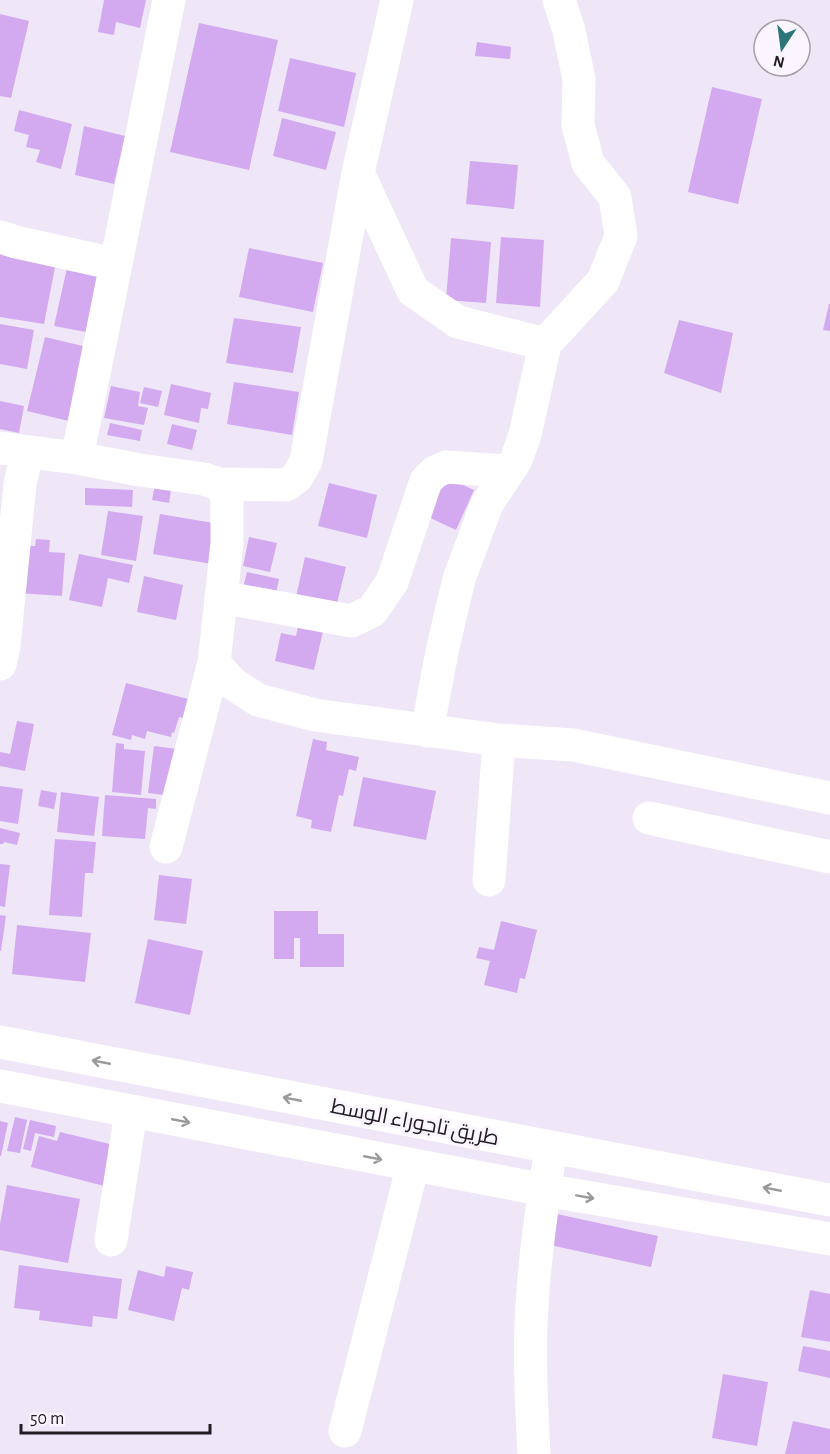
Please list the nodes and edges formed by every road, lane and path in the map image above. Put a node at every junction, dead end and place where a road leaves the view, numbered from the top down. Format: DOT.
graph roads {
  1 [pos="169,0"];
  2 [pos="397,0"];
  3 [pos="559,0"];
  4 [pos="358,173"];
  5 [pos="0,237"];
  6 [pos="116,264"];
  7 [pos="545,344"];
  8 [pos="14,450"];
  9 [pos="77,458"];
  10 [pos="507,471"];
  11 [pos="219,484"];
  12 [pos="221,597"];
  13 [pos="214,663"];
  14 [pos="0,664"];
  15 [pos="427,731"];
  16 [pos="499,740"];
  17 [pos="830,798"];
  18 [pos="649,818"];
  19 [pos="166,847"];
  20 [pos="830,857"];
  21 [pos="489,880"];
  22 [pos="0,1042"];
  23 [pos="0,1086"];
  24 [pos="131,1112"];
  25 [pos="551,1148"];
  26 [pos="413,1165"];
  27 [pos="545,1190"];
  28 [pos="830,1200"];
  29 [pos="830,1239"];
  30 [pos="111,1240"];
  31 [pos="345,1431"];
  32 [pos="534,1454"];
  1 -- 6 [label="street"];
  2 -- 4 [label="street"];
  3 -- 7 [label="street"];
  4 -- 7 [label="street"];
  4 -- 11 [label="street"];
  5 -- 6 [label="street"];
  6 -- 9 [label="street"];
  7 -- 10 [label="street"];
  8 -- 9 [label="street"];
  8 -- 14 [label="street"];
  9 -- 11 [label="street"];
  10 -- 12 [label="street"];
  10 -- 15 [label="street"];
  11 -- 12 [label="street"];
  12 -- 13 [label="street"];
  13 -- 15 [label="street"];
  13 -- 19 [label="street"];
  15 -- 16 [label="street"];
  16 -- 17 [label="street"];
  16 -- 21 [label="street"];
  18 -- 20 [label="street"];
  25 -- 22 [label="street, طريق تاجوراء الوسط, one-way"];
  23 -- 24 [label="street"];
  24 -- 26 [label="street, one-way"];
  24 -- 30 [label="street"];
  25 -- 27 [label="street"];
  28 -- 25 [label="street, طريق تاجوراء الوسط, one-way"];
  26 -- 27 [label="street"];
  26 -- 31 [label="street"];
  27 -- 29 [label="street, one-way"];
  27 -- 32 [label="street"];
}
